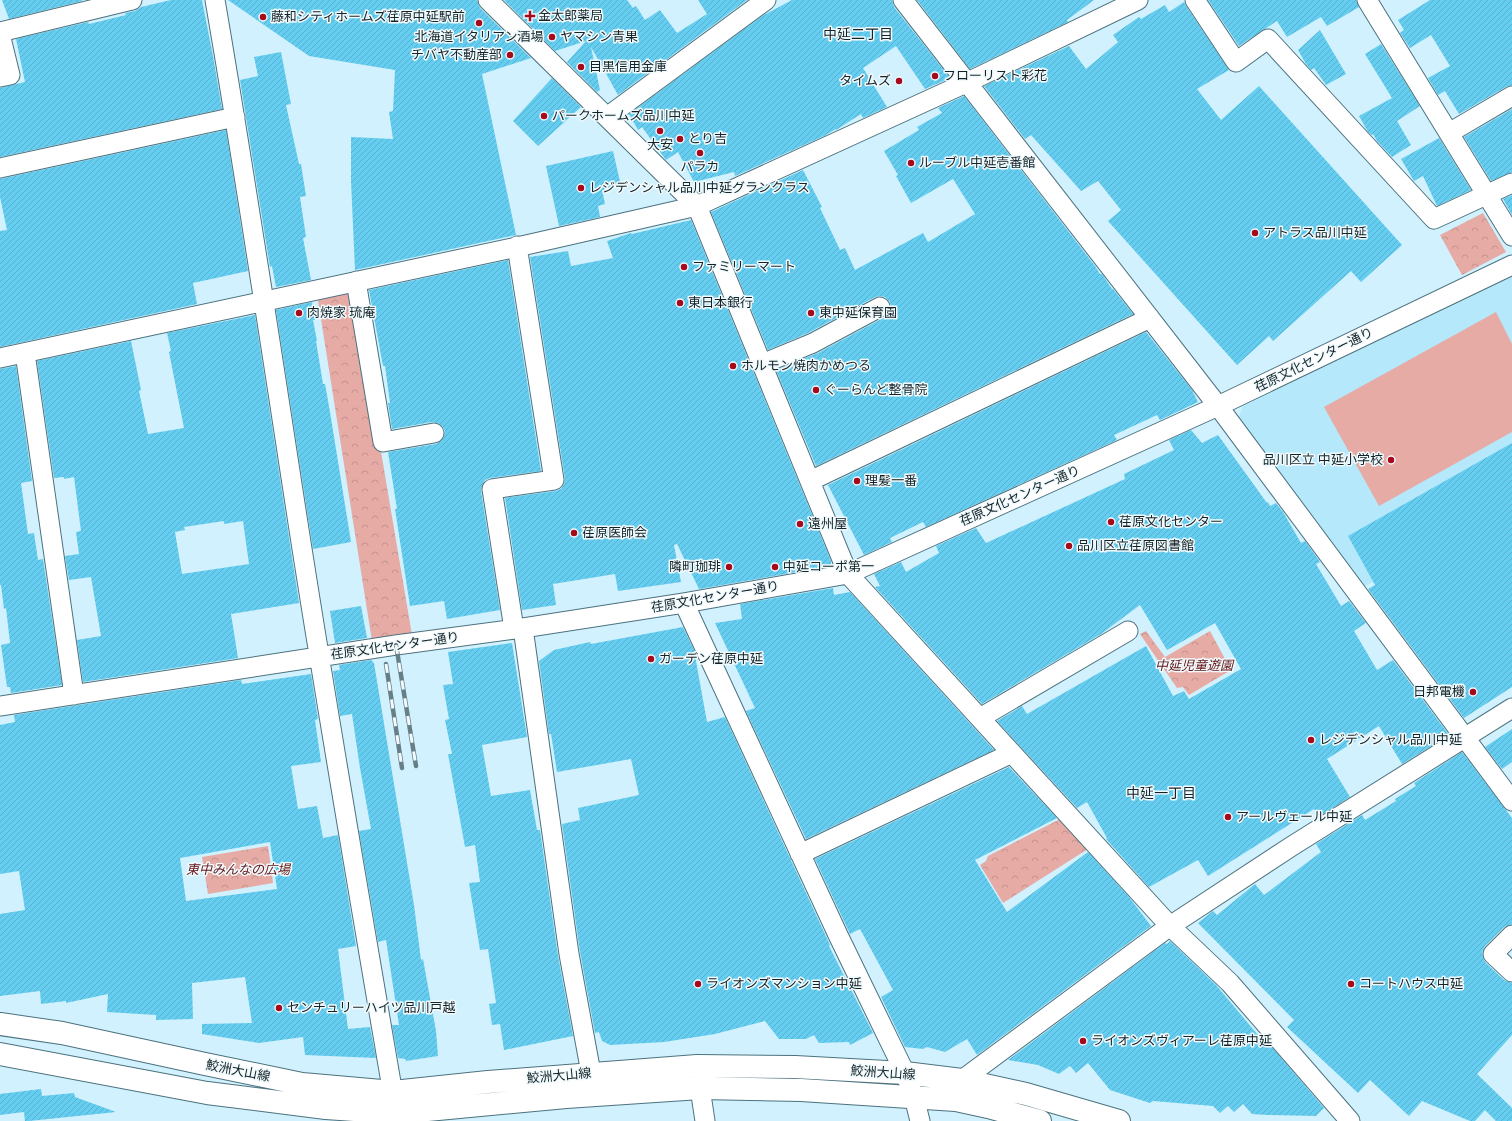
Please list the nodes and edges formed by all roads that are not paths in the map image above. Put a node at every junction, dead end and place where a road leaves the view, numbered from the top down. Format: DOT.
graph roads {
  1 [pos="132,0"];
  2 [pos="215,0"];
  3 [pos="488,0"];
  4 [pos="766,0"];
  5 [pos="903,0"];
  6 [pos="1138,0"];
  7 [pos="1195,0"];
  8 [pos="1368,0"];
  9 [pos="0,33"];
  10 [pos="0,77"];
  11 [pos="968,82"];
  12 [pos="1512,96"];
  13 [pos="235,117"];
  14 [pos="606,117"];
  15 [pos="1449,133"];
  16 [pos="0,168"];
  17 [pos="1512,184"];
  18 [pos="1488,196"];
  19 [pos="697,206"];
  20 [pos="1512,236"];
  21 [pos="517,246"];
  22 [pos="1512,265"];
  23 [pos="356,281"];
  24 [pos="265,301"];
  25 [pos="880,307"];
  26 [pos="1150,318"];
  27 [pos="24,353"];
  28 [pos="0,358"];
  29 [pos="762,364"];
  30 [pos="1218,406"];
  31 [pos="434,433"];
  32 [pos="810,481"];
  33 [pos="848,574"];
  34 [pos="684,603"];
  35 [pos="518,629"];
  36 [pos="1128,631"];
  37 [pos="320,657"];
  38 [pos="74,695"];
  39 [pos="0,706"];
  40 [pos="1512,708"];
  41 [pos="980,718"];
  42 [pos="1464,738"];
  43 [pos="1012,753"];
  44 [pos="1512,801"];
  45 [pos="800,854"];
  46 [pos="1170,926"];
  47 [pos="1512,935"];
  48 [pos="1512,972"];
  49 [pos="0,1024"];
  50 [pos="0,1054"];
  51 [pos="591,1073"];
  52 [pos="905,1073"];
  53 [pos="962,1080"];
  54 [pos="700,1088"];
  55 [pos="393,1092"];
  56 [pos="914,1097"];
  57 [pos="397,1117"];
  58 [pos="705,1121"];
  59 [pos="920,1121"];
  60 [pos="1040,1121"];
  61 [pos="1119,1121"];
  62 [pos="1350,1121"];
  1 -- 9 [label="street"];
  2 -- 13 [label="street"];
  3 -- 14 [label="street"];
  4 -- 14 [label="street"];
  5 -- 11 [label="street"];
  6 -- 11 [label="street"];
  7 -- 18 [label="street"];
  8 -- 15 [label="street"];
  9 -- 10 [label="street"];
  11 -- 19 [label="street"];
  11 -- 26 [label="street"];
  12 -- 15 [label="street"];
  13 -- 16 [label="street"];
  13 -- 24 [label="street"];
  14 -- 19 [label="street"];
  15 -- 18 [label="street"];
  17 -- 18 [label="street"];
  18 -- 20 [label="street"];
  19 -- 21 [label="street"];
  19 -- 29 [label="street"];
  21 -- 23 [label="street"];
  21 -- 35 [label="street"];
  22 -- 30 [label="street, 荏原文化センター通り"];
  23 -- 24 [label="street"];
  23 -- 31 [label="street"];
  24 -- 27 [label="street"];
  24 -- 37 [label="street"];
  25 -- 29 [label="street"];
  26 -- 30 [label="street"];
  26 -- 32 [label="street"];
  27 -- 28 [label="street"];
  27 -- 38 [label="street"];
  29 -- 32 [label="street"];
  30 -- 33 [label="street, 荏原文化センター通り"];
  30 -- 42 [label="street"];
  32 -- 33 [label="street"];
  33 -- 34 [label="street, 荏原文化センター通り"];
  33 -- 41 [label="street"];
  34 -- 35 [label="street, 荏原文化センター通り"];
  34 -- 45 [label="street"];
  35 -- 37 [label="street, 荏原文化センター通り"];
  35 -- 51 [label="street"];
  36 -- 41 [label="street"];
  37 -- 38 [label="street, 荏原文化センター通り"];
  37 -- 55 [label="street"];
  38 -- 39 [label="street, 荏原文化センター通り"];
  40 -- 42 [label="street"];
  41 -- 43 [label="street"];
  42 -- 44 [label="street"];
  42 -- 46 [label="street"];
  43 -- 45 [label="street"];
  43 -- 46 [label="street"];
  45 -- 52 [label="street"];
  46 -- 53 [label="street"];
  46 -- 62 [label="street"];
  47 -- 48 [label="street"];
  49 -- 55 [label="main road, 鮫洲大山線"];
  50 -- 57 [label="main road, 鮫洲大山線"];
  51 -- 52 [label="main road, 鮫洲大山線"];
  51 -- 55 [label="main road, 鮫洲大山線"];
  52 -- 53 [label="main road, 鮫洲大山線"];
  52 -- 56 [label="street"];
  53 -- 61 [label="main road, 鮫洲大山線"];
  54 -- 56 [label="main road, 鮫洲大山線"];
  54 -- 57 [label="main road, 鮫洲大山線"];
  54 -- 58 [label="street"];
  55 -- 57 [label="street"];
  56 -- 59 [label="street"];
  56 -- 60 [label="main road, 鮫洲大山線"];
}
